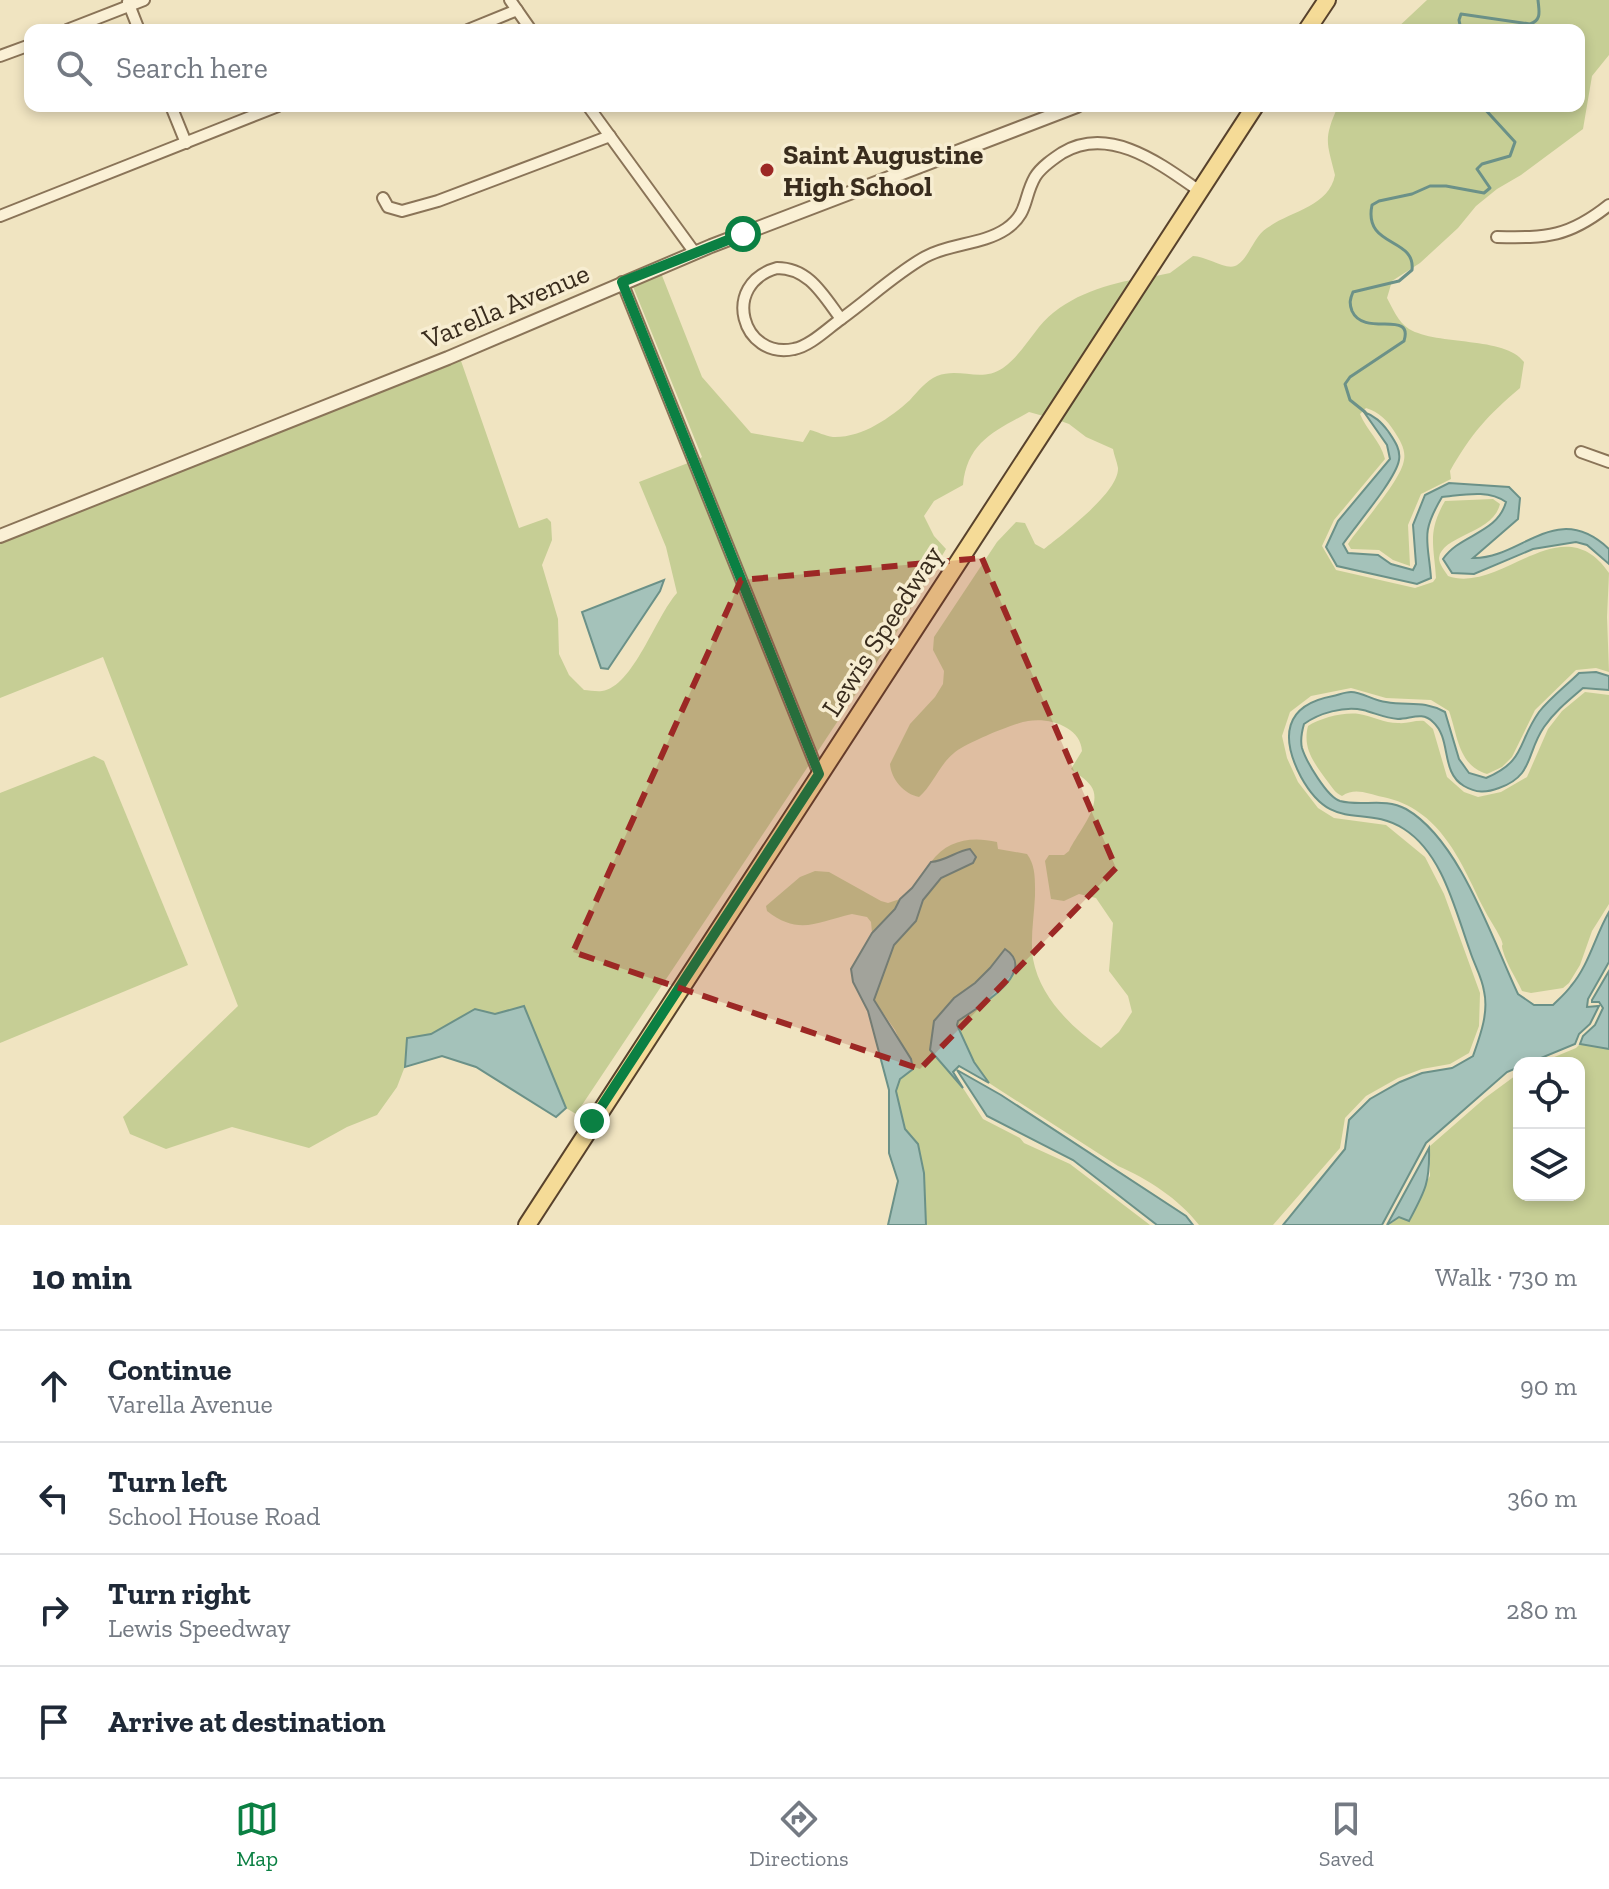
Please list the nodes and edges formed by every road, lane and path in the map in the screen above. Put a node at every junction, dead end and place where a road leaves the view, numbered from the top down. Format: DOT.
graph roads {
  1 [pos="144,0"];
  2 [pos="510,0"];
  3 [pos="1327,0"];
  4 [pos="128,3"];
  5 [pos="517,10"];
  6 [pos="81,24"];
  7 [pos="137,24"];
  8 [pos="483,24"];
  9 [pos="527,24"];
  10 [pos="1311,24"];
  11 [pos="24,47"];
  12 [pos="0,56"];
  13 [pos="173,112"];
  14 [pos="263,112"];
  15 [pos="592,112"];
  16 [pos="1061,112"];
  17 [pos="1251,112"];
  18 [pos="610,136"];
  19 [pos="186,143"];
  20 [pos="1201,192"];
  21 [pos="383,198"];
  22 [pos="1609,205"];
  23 [pos="0,216"];
  24 [pos="1497,237"];
  25 [pos="695,253"];
  26 [pos="622,282"];
  27 [pos="841,319"];
  28 [pos="1581,452"];
  29 [pos="1609,462"];
  30 [pos="0,536"];
  31 [pos="819,774"];
  32 [pos="527,1225"];
  1 -- 4 [label="street"];
  2 -- 5 [label="street"];
  3 -- 10 [label="main road"];
  4 -- 6 [label="street"];
  4 -- 7 [label="street"];
  5 -- 8 [label="street"];
  5 -- 9 [label="street"];
  11 -- 12 [label="street"];
  13 -- 19 [label="street"];
  14 -- 19 [label="street"];
  15 -- 18 [label="street"];
  16 -- 25 [label="street, Varella Avenue"];
  17 -- 20 [label="main road, Lewis Speedway"];
  18 -- 21 [label="street"];
  18 -- 25 [label="street"];
  19 -- 23 [label="street"];
  20 -- 27 [label="street"];
  20 -- 31 [label="main road, Lewis Speedway"];
  22 -- 24 [label="street"];
  25 -- 26 [label="street, Varella Avenue"];
  26 -- 30 [label="street, Varella Avenue"];
  26 -- 31 [label="street"];
  27 -- 27 [label="street"];
  28 -- 29 [label="street"];
  31 -- 32 [label="main road, Lewis Speedway"];
}
